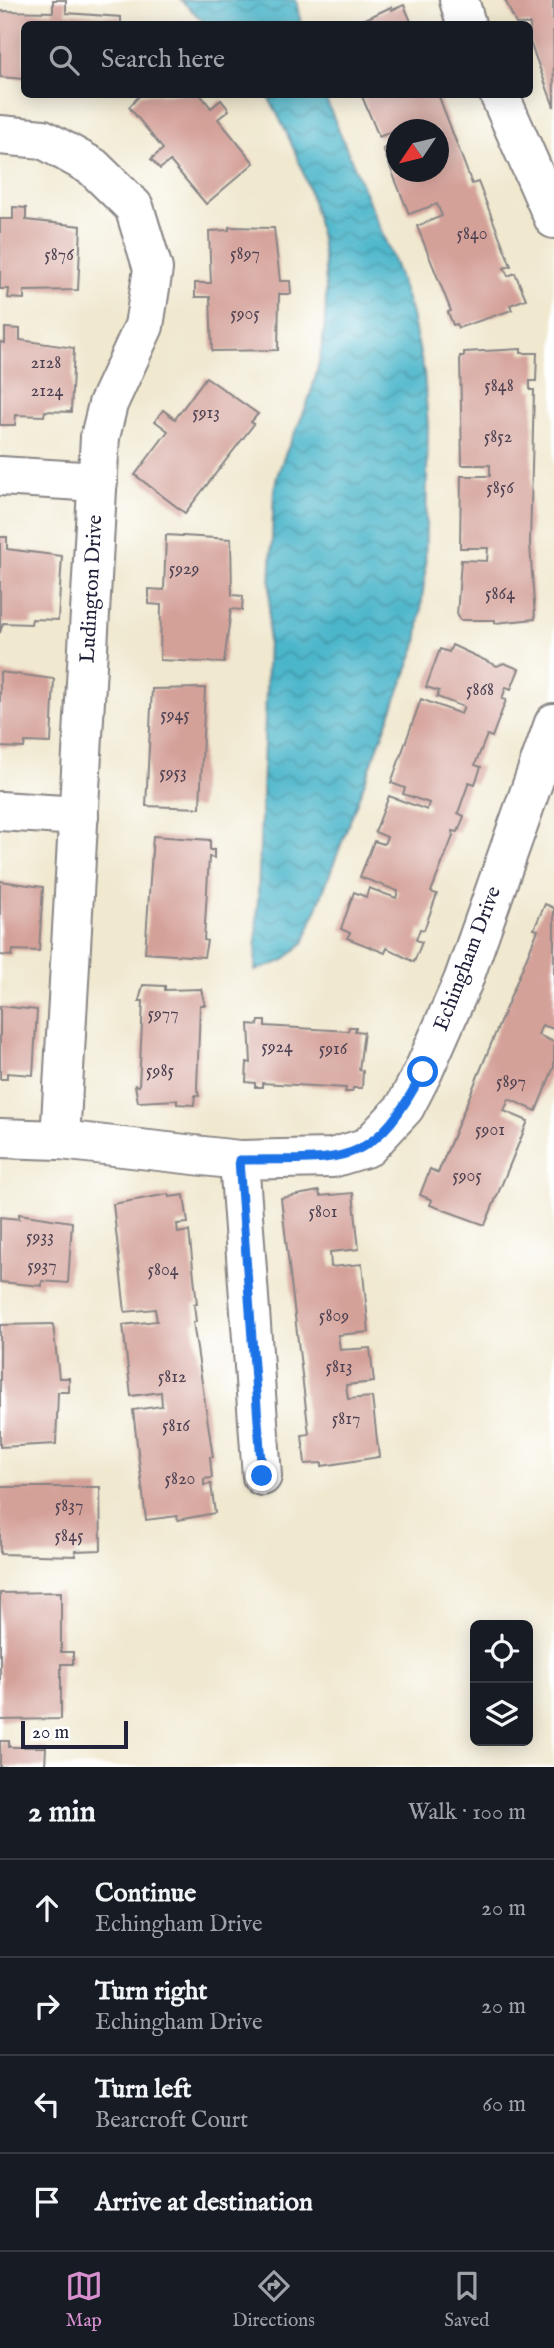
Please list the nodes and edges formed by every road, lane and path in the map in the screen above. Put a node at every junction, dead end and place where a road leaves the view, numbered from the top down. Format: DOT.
graph roads {
  1 [pos="459,0"];
  2 [pos="465,21"];
  3 [pos="501,98"];
  4 [pos="0,135"];
  5 [pos="552,207"];
  6 [pos="0,476"];
  7 [pos="98,482"];
  8 [pos="554,723"];
  9 [pos="0,811"];
  10 [pos="79,816"];
  11 [pos="0,1138"];
  12 [pos="60,1140"];
  13 [pos="239,1160"];
  14 [pos="262,1476"];
  1 -- 2 [label="street"];
  3 -- 5 [label="street"];
  4 -- 7 [label="street, Ludington Drive"];
  6 -- 7 [label="street"];
  7 -- 10 [label="street, Ludington Drive"];
  8 -- 13 [label="street, Echingham Drive"];
  9 -- 10 [label="street"];
  10 -- 12 [label="street, Ludington Drive"];
  11 -- 12 [label="street, Echingham Drive"];
  12 -- 13 [label="street, Echingham Drive"];
  13 -- 14 [label="street"];
}
